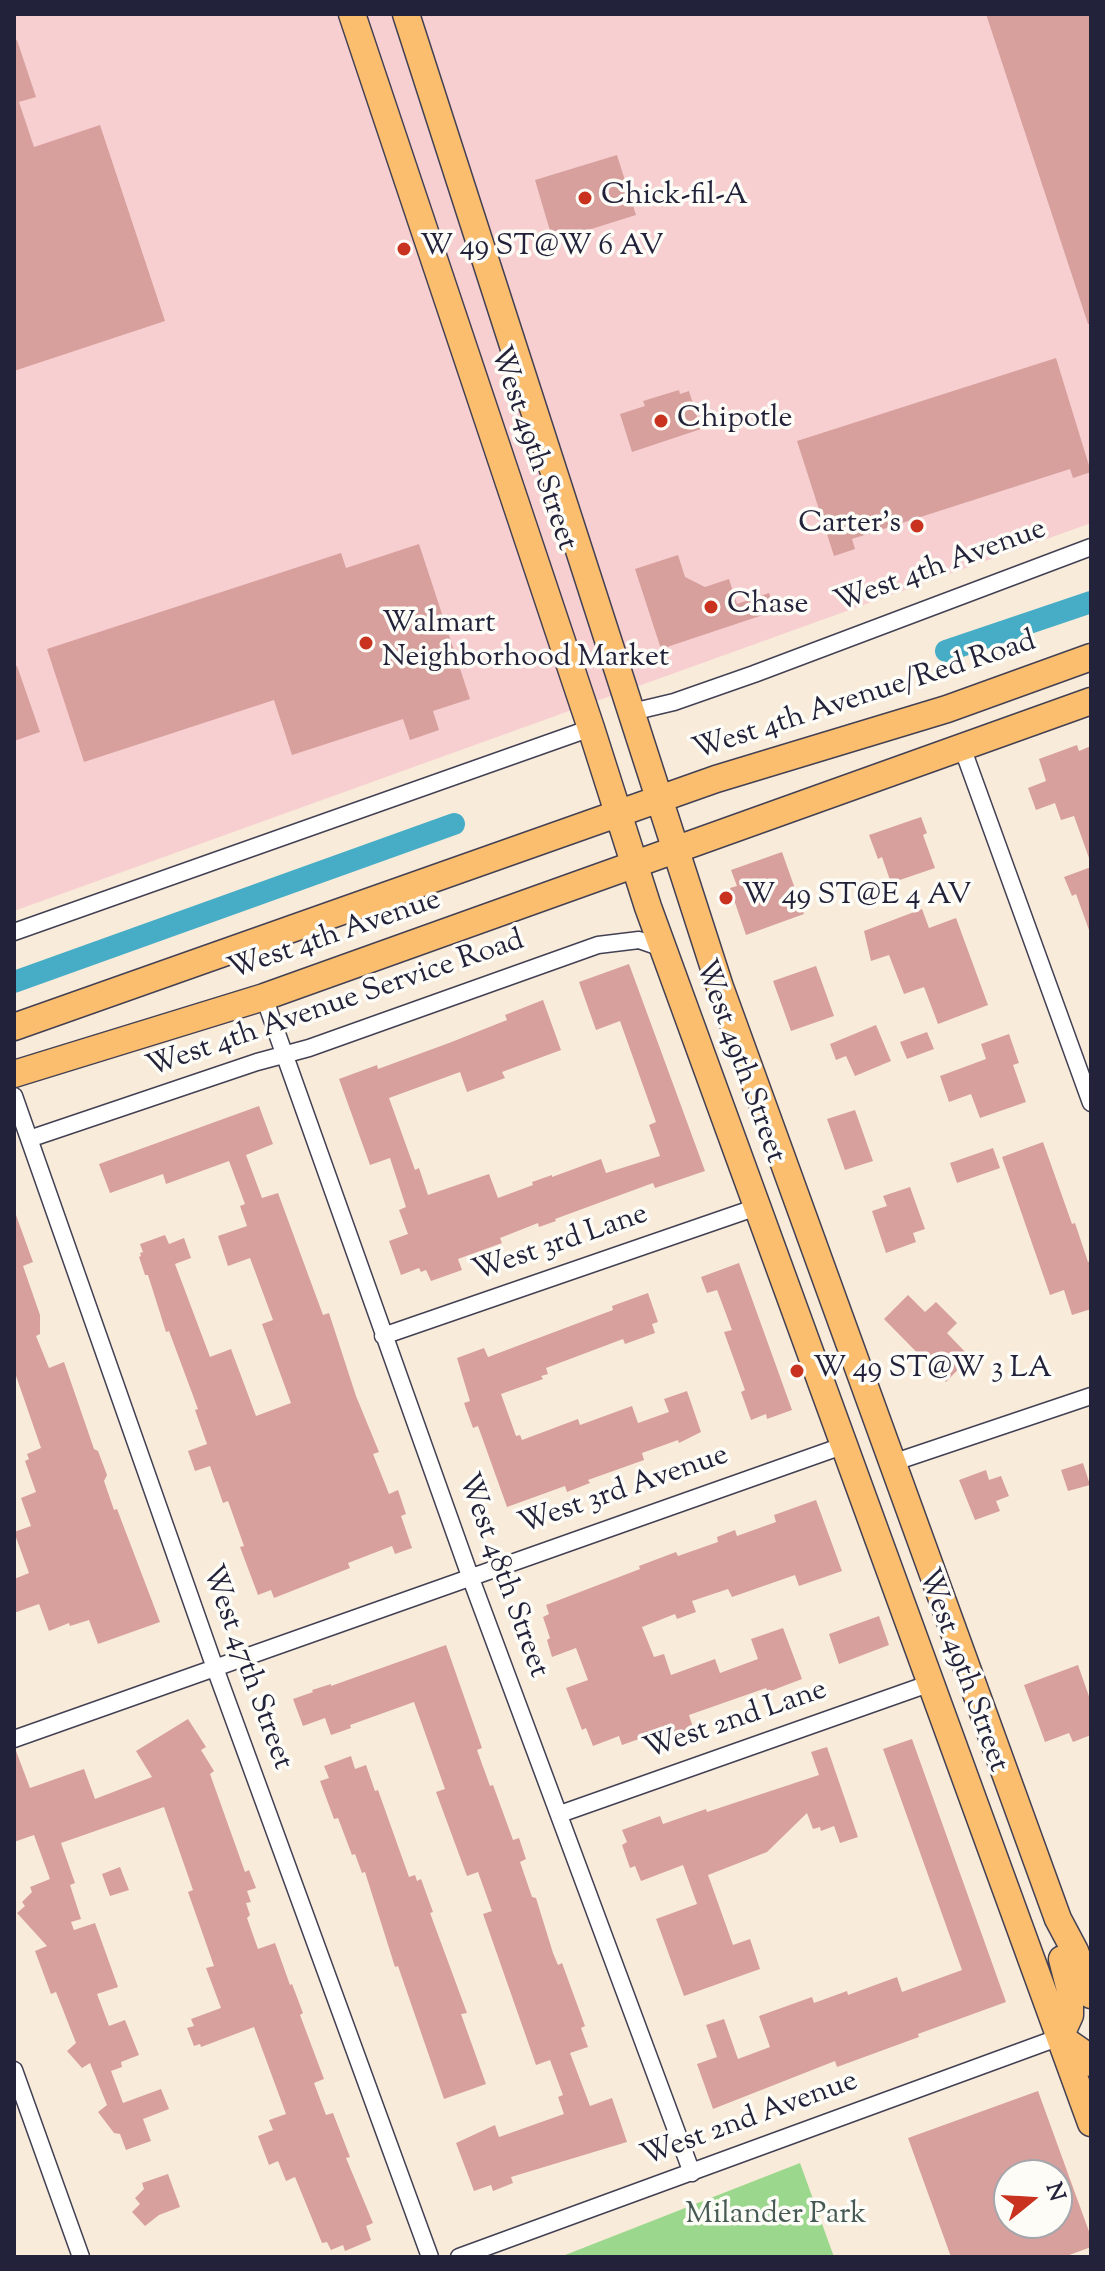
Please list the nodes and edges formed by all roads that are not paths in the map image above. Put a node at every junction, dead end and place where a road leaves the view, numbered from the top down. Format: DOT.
graph roads {
  1 [pos="352,14"];
  2 [pos="406,14"];
  3 [pos="1091,547"];
  4 [pos="1091,657"];
  5 [pos="1091,701"];
  6 [pos="632,712"];
  7 [pos="591,728"];
  8 [pos="962,747"];
  9 [pos="659,800"];
  10 [pos="618,815"];
  11 [pos="675,852"];
  12 [pos="634,866"];
  13 [pos="14,932"];
  14 [pos="662,948"];
  15 [pos="264,997"];
  16 [pos="45,1016"];
  17 [pos="14,1027"];
  18 [pos="14,1050"];
  19 [pos="285,1055"];
  20 [pos="14,1074"];
  21 [pos="14,1096"];
  22 [pos="1091,1103"];
  23 [pos="29,1139"];
  24 [pos="757,1207"];
  25 [pos="383,1336"];
  26 [pos="1091,1396"];
  27 [pos="829,1401"];
  28 [pos="845,1445"];
  29 [pos="892,1463"];
  30 [pos="876,1529"];
  31 [pos="470,1576"];
  32 [pos="215,1668"];
  33 [pos="931,1683"];
  34 [pos="14,1739"];
  35 [pos="560,1814"];
  36 [pos="1058,1919"];
  37 [pos="1091,1995"];
  38 [pos="1060,2037"];
  39 [pos="1091,2063"];
  40 [pos="14,2070"];
  41 [pos="1091,2123"];
  42 [pos="692,2173"];
  43 [pos="81,2257"];
  44 [pos="430,2257"];
  45 [pos="459,2257"];
  1 -- 7 [label="main road, West 49th Street"];
  2 -- 6 [label="main road, West 49th Street"];
  3 -- 6 [label="street, West 4th Avenue"];
  4 -- 9 [label="main road, West 4th Avenue/Red Road"];
  5 -- 8 [label="main road"];
  6 -- 9 [label="main road, West 49th Street"];
  7 -- 10 [label="main road, West 49th Street"];
  7 -- 13 [label="street"];
  8 -- 11 [label="main road"];
  8 -- 22 [label="street"];
  9 -- 10 [label="main road, West 4th Avenue"];
  9 -- 11 [label="main road, West 49th Street"];
  10 -- 12 [label="main road, West 49th Street"];
  10 -- 16 [label="main road, West 4th Avenue"];
  11 -- 12 [label="main road, West 4th Avenue"];
  11 -- 29 [label="main road, West 49th Street"];
  12 -- 14 [label="main road, West 49th Street"];
  12 -- 15 [label="main road, West 4th Avenue"];
  14 -- 19 [label="street, West 4th Avenue Service Road"];
  14 -- 24 [label="main road, West 49th Street"];
  15 -- 19 [label="street, West 48th Street"];
  15 -- 20 [label="main road, West 4th Avenue"];
  16 -- 17 [label="main road, West 4th Avenue"];
  16 -- 18 [label="main road"];
  19 -- 23 [label="street, West 4th Avenue Service Road"];
  19 -- 25 [label="street, West 48th Street"];
  21 -- 23 [label="street, West 47th Street"];
  23 -- 32 [label="street, West 47th Street"];
  24 -- 25 [label="street, West 3rd Lane"];
  24 -- 27 [label="main road, West 49th Street"];
  25 -- 31 [label="street, West 48th Street"];
  26 -- 29 [label="street"];
  27 -- 28 [label="main road, West 49th Street"];
  27 -- 29 [label="main road"];
  28 -- 30 [label="main road, West 49th Street"];
  28 -- 31 [label="street, West 3rd Avenue"];
  29 -- 30 [label="main road"];
  29 -- 36 [label="main road, West 49th Street"];
  30 -- 33 [label="main road, West 49th Street"];
  31 -- 32 [label="street, West 3rd Avenue"];
  31 -- 35 [label="street, West 48th Street"];
  32 -- 34 [label="street, West 3rd Avenue"];
  32 -- 44 [label="street, West 47th Street"];
  33 -- 35 [label="street, West 2nd Lane"];
  33 -- 38 [label="main road, West 49th Street"];
  35 -- 42 [label="street, West 48th Street"];
  36 -- 37 [label="main road, West 49th Street"];
  36 -- 38 [label="main road"];
  38 -- 39 [label="main road"];
  38 -- 41 [label="main road, West 49th Street"];
  38 -- 42 [label="street, West 2nd Avenue"];
  40 -- 43 [label="street"];
  42 -- 45 [label="street, West 2nd Avenue"];
}
